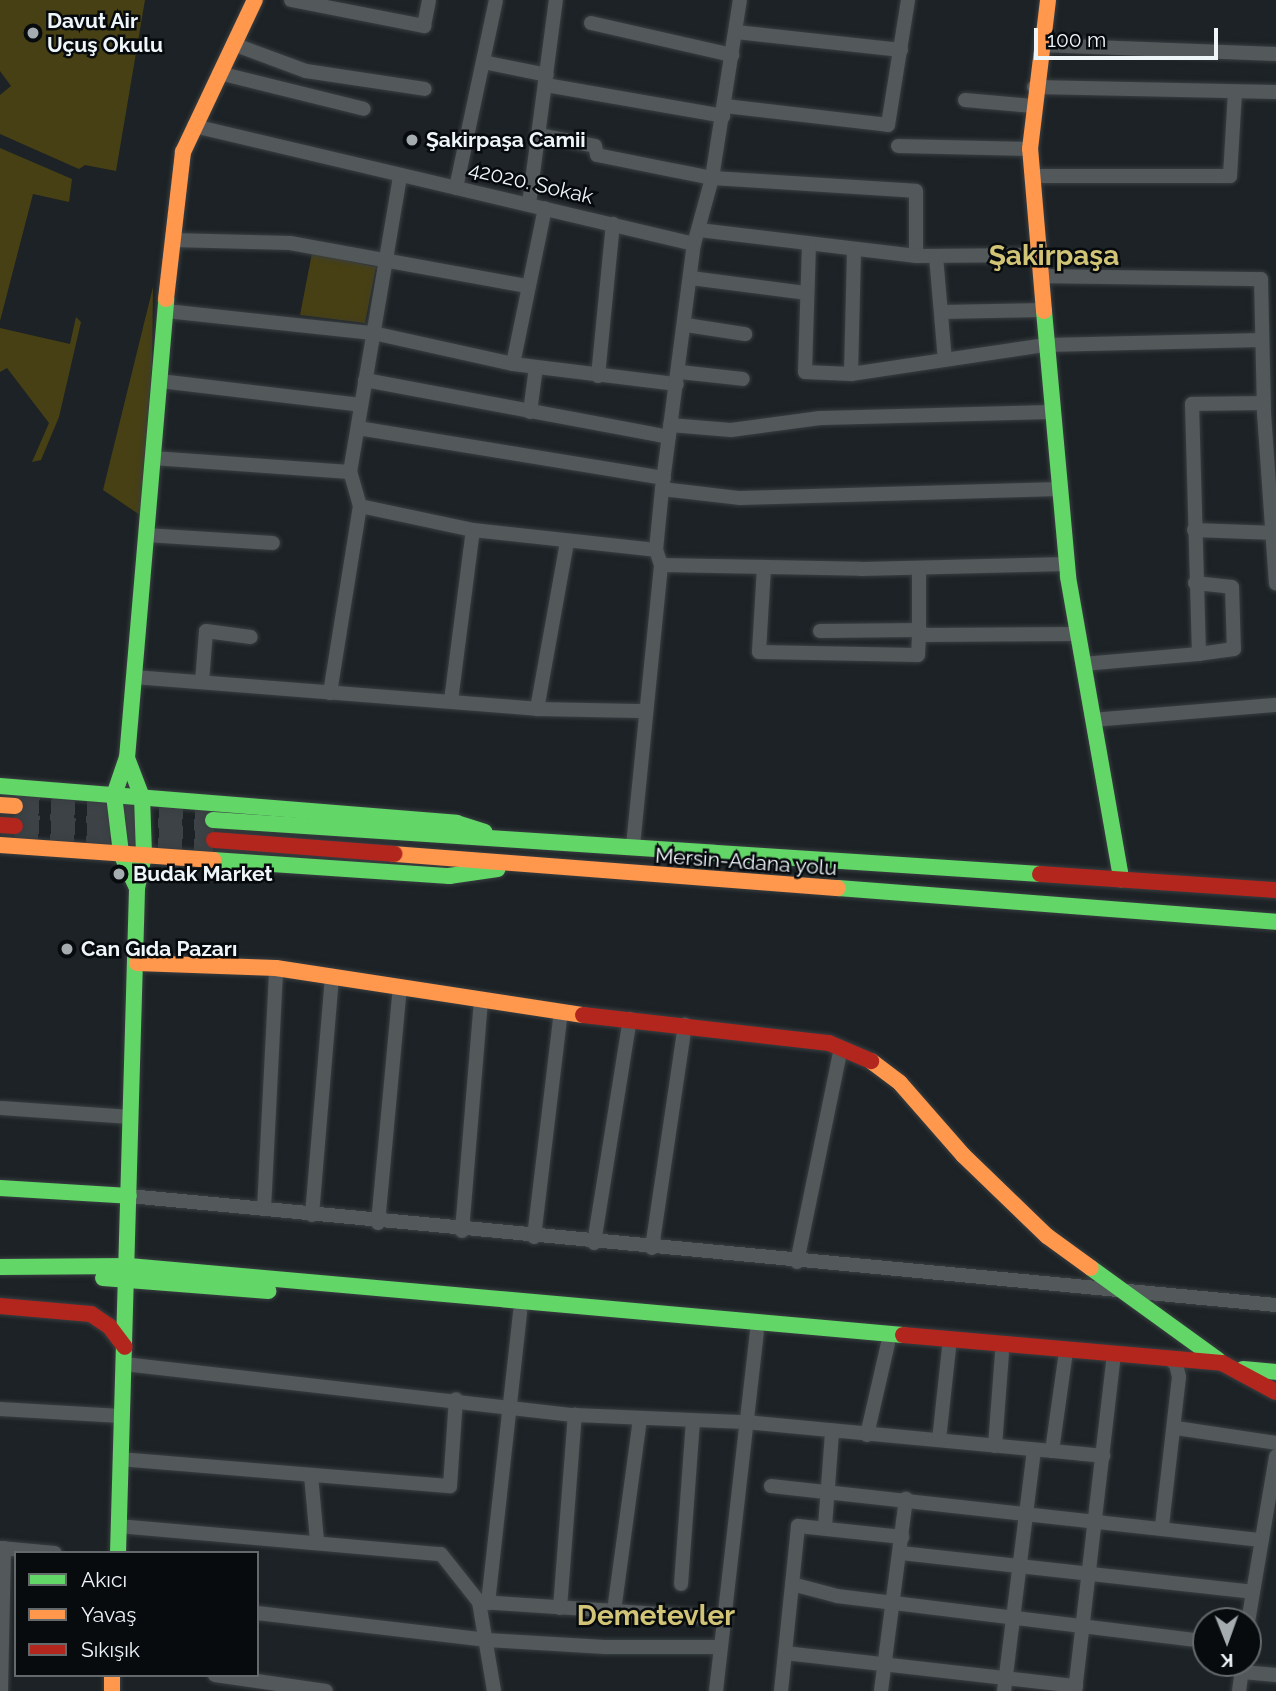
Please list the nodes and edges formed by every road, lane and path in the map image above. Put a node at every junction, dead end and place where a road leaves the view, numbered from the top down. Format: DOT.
graph roads {
  1 [pos="255,0"];
  2 [pos="291,0"];
  3 [pos="429,0"];
  4 [pos="496,0"];
  5 [pos="555,0"];
  6 [pos="738,0"];
  7 [pos="908,0"];
  8 [pos="1048,0"];
  9 [pos="591,23"];
  10 [pos="736,32"];
  11 [pos="233,44"];
  12 [pos="1041,45"];
  13 [pos="901,50"];
  14 [pos="1276,54"];
  15 [pos="732,55"];
  16 [pos="483,62"];
  17 [pos="219,73"];
  18 [pos="547,80"];
  19 [pos="1034,87"];
  20 [pos="425,89"];
  21 [pos="1235,92"];
  22 [pos="1276,92"];
  23 [pos="965,100"];
  24 [pos="1033,106"];
  25 [pos="364,109"];
  26 [pos="724,111"];
  27 [pos="194,125"];
  28 [pos="540,135"];
  29 [pos="898,146"];
  30 [pos="1030,149"];
  31 [pos="400,175"];
  32 [pos="1032,176"];
  33 [pos="712,178"];
  34 [pos="456,188"];
  35 [pos="529,204"];
  36 [pos="545,208"];
  37 [pos="613,224"];
  38 [pos="697,237"];
  39 [pos="172,240"];
  40 [pos="809,244"];
  41 [pos="853,251"];
  42 [pos="1039,255"];
  43 [pos="916,256"];
  44 [pos="936,256"];
  45 [pos="386,260"];
  46 [pos="1041,276"];
  47 [pos="691,278"];
  48 [pos="527,286"];
  49 [pos="807,293"];
  50 [pos="1044,310"];
  51 [pos="166,311"];
  52 [pos="941,312"];
  53 [pos="1269,312"];
  54 [pos="686,325"];
  55 [pos="373,333"];
  56 [pos="745,334"];
  57 [pos="1262,340"];
  58 [pos="1046,345"];
  59 [pos="945,360"];
  60 [pos="513,364"];
  61 [pos="536,367"];
  62 [pos="851,374"];
  63 [pos="598,376"];
  64 [pos="678,378"];
  65 [pos="743,379"];
  66 [pos="365,380"];
  67 [pos="160,381"];
  68 [pos="1264,403"];
  69 [pos="361,405"];
  70 [pos="530,412"];
  71 [pos="1053,412"];
  72 [pos="358,428"];
  73 [pos="670,431"];
  74 [pos="153,458"];
  75 [pos="350,472"];
  76 [pos="663,483"];
  77 [pos="1060,489"];
  78 [pos="360,506"];
  79 [pos="473,530"];
  80 [pos="1194,530"];
  81 [pos="1274,533"];
  82 [pos="146,535"];
  83 [pos="273,543"];
  84 [pos="567,543"];
  85 [pos="656,550"];
  86 [pos="1067,564"];
  87 [pos="661,565"];
  88 [pos="764,567"];
  89 [pos="919,568"];
  90 [pos="1195,583"];
  91 [pos="1276,584"];
  92 [pos="820,631"];
  93 [pos="919,632"];
  94 [pos="1078,634"];
  95 [pos="251,637"];
  96 [pos="1199,654"];
  97 [pos="1083,664"];
  98 [pos="134,677"];
  99 [pos="202,682"];
  100 [pos="330,692"];
  101 [pos="451,701"];
  102 [pos="1276,705"];
  103 [pos="537,709"];
  104 [pos="645,711"];
  105 [pos="1093,720"];
  106 [pos="127,758"];
  107 [pos="0,786"];
  108 [pos="114,795"];
  109 [pos="142,797"];
  110 [pos="214,820"];
  111 [pos="214,840"];
  112 [pos="513,841"];
  113 [pos="0,845"];
  114 [pos="633,846"];
  115 [pos="121,853"];
  116 [pos="144,854"];
  117 [pos="523,865"];
  118 [pos="1121,879"];
  119 [pos="136,888"];
  120 [pos="1276,890"];
  121 [pos="1276,922"];
  122 [pos="137,963"];
  123 [pos="276,968"];
  124 [pos="332,976"];
  125 [pos="400,988"];
  126 [pos="481,1000"];
  127 [pos="561,1012"];
  128 [pos="630,1019"];
  129 [pos="685,1024"];
  130 [pos="842,1048"];
  131 [pos="1,1108"];
  132 [pos="131,1117"];
  133 [pos="0,1188"];
  134 [pos="129,1196"];
  135 [pos="264,1209"];
  136 [pos="312,1215"];
  137 [pos="378,1223"];
  138 [pos="461,1231"];
  139 [pos="534,1237"];
  140 [pos="593,1243"];
  141 [pos="652,1248"];
  142 [pos="797,1262"];
  143 [pos="0,1267"];
  144 [pos="128,1273"];
  145 [pos="0,1278"];
  146 [pos="1119,1291"];
  147 [pos="1276,1305"];
  148 [pos="0,1306"];
  149 [pos="520,1312"];
  150 [pos="757,1332"];
  151 [pos="888,1343"];
  152 [pos="125,1348"];
  153 [pos="949,1348"];
  154 [pos="1002,1353"];
  155 [pos="1065,1358"];
  156 [pos="1113,1361"];
  157 [pos="1173,1362"];
  158 [pos="1222,1363"];
  159 [pos="124,1364"];
  160 [pos="1239,1368"];
  161 [pos="1276,1372"];
  162 [pos="1276,1392"];
  163 [pos="456,1399"];
  164 [pos="511,1407"];
  165 [pos="0,1409"];
  166 [pos="575,1415"];
  167 [pos="121,1416"];
  168 [pos="640,1419"];
  169 [pos="694,1422"];
  170 [pos="746,1422"];
  171 [pos="1176,1427"];
  172 [pos="832,1432"];
  173 [pos="867,1435"];
  174 [pos="939,1440"];
  175 [pos="1276,1443"];
  176 [pos="995,1446"];
  177 [pos="1034,1450"];
  178 [pos="1052,1451"];
  179 [pos="1103,1456"];
  180 [pos="1276,1456"];
  181 [pos="120,1459"];
  182 [pos="311,1475"];
  183 [pos="771,1486"];
  184 [pos="827,1491"];
  185 [pos="906,1499"];
  186 [pos="1026,1511"];
  187 [pos="1096,1518"];
  188 [pos="1162,1525"];
  189 [pos="118,1526"];
  190 [pos="825,1526"];
  191 [pos="902,1537"];
  192 [pos="1261,1540"];
  193 [pos="317,1541"];
  194 [pos="2,1548"];
  195 [pos="34,1551"];
  196 [pos="118,1551"];
  197 [pos="901,1553"];
  198 [pos="1021,1564"];
  199 [pos="1090,1570"];
  200 [pos="681,1584"];
  201 [pos="792,1584"];
  202 [pos="1252,1592"];
  203 [pos="484,1602"];
  204 [pos="893,1603"];
  205 [pos="1250,1607"];
  206 [pos="560,1608"];
  207 [pos="614,1611"];
  208 [pos="259,1613"];
  209 [pos="1016,1617"];
  210 [pos="723,1618"];
  211 [pos="1083,1629"];
  212 [pos="487,1640"];
  213 [pos="1192,1640"];
  214 [pos="720,1647"];
  215 [pos="785,1653"];
  216 [pos="883,1664"];
  217 [pos="221,1677"];
  218 [pos="1005,1684"];
  219 [pos="247,1686"];
  220 [pos="1076,1688"];
  221 [pos="1,1691"];
  222 [pos="326,1691"];
  223 [pos="494,1691"];
  224 [pos="716,1691"];
  225 [pos="781,1691"];
  226 [pos="881,1691"];
  1 -- 11 [label="main road"];
  2 -- 3 [label="street"];
  4 -- 16 [label="street"];
  5 -- 18 [label="street"];
  6 -- 10 [label="street"];
  7 -- 13 [label="street"];
  8 -- 12 [label="main road"];
  9 -- 15 [label="street"];
  10 -- 13 [label="street"];
  10 -- 15 [label="street"];
  11 -- 17 [label="main road"];
  11 -- 20 [label="street"];
  12 -- 14 [label="street"];
  12 -- 19 [label="main road"];
  13 -- 26 [label="street"];
  15 -- 26 [label="street"];
  16 -- 18 [label="street"];
  16 -- 34 [label="street"];
  17 -- 25 [label="street"];
  17 -- 27 [label="main road"];
  18 -- 26 [label="street"];
  18 -- 28 [label="street"];
  19 -- 21 [label="street"];
  19 -- 24 [label="main road"];
  21 -- 22 [label="street"];
  21 -- 32 [label="street"];
  23 -- 24 [label="street"];
  24 -- 30 [label="main road"];
  26 -- 33 [label="street"];
  27 -- 31 [label="street, 42020. Sokak"];
  27 -- 39 [label="main road"];
  28 -- 33 [label="street"];
  28 -- 35 [label="street"];
  29 -- 30 [label="street"];
  30 -- 32 [label="main road"];
  31 -- 34 [label="street, 42020. Sokak"];
  31 -- 45 [label="street"];
  32 -- 42 [label="main road"];
  33 -- 38 [label="street"];
  33 -- 43 [label="street"];
  34 -- 35 [label="street, 42020. Sokak"];
  35 -- 36 [label="street, 42020. Sokak"];
  36 -- 37 [label="street, 42020. Sokak"];
  36 -- 48 [label="street"];
  37 -- 38 [label="street, 42020. Sokak"];
  37 -- 63 [label="street"];
  38 -- 40 [label="street, 42020. Sokak"];
  38 -- 47 [label="street"];
  39 -- 45 [label="street"];
  39 -- 51 [label="main road"];
  40 -- 41 [label="street, 42020. Sokak"];
  40 -- 49 [label="street"];
  41 -- 43 [label="street, 42020. Sokak"];
  41 -- 62 [label="street"];
  42 -- 44 [label="street, 42020. Sokak"];
  42 -- 46 [label="main road"];
  43 -- 44 [label="street, 42020. Sokak"];
  44 -- 52 [label="street"];
  45 -- 48 [label="street"];
  45 -- 55 [label="street"];
  46 -- 50 [label="main road"];
  46 -- 53 [label="street"];
  47 -- 49 [label="street"];
  47 -- 54 [label="street"];
  48 -- 60 [label="street"];
  49 -- 62 [label="street"];
  50 -- 52 [label="street"];
  50 -- 58 [label="main road"];
  51 -- 55 [label="street"];
  51 -- 67 [label="main road"];
  52 -- 59 [label="street"];
  53 -- 57 [label="street"];
  54 -- 56 [label="street"];
  54 -- 64 [label="street"];
  55 -- 60 [label="street"];
  55 -- 66 [label="street"];
  57 -- 58 [label="street"];
  57 -- 68 [label="street"];
  58 -- 59 [label="street"];
  58 -- 71 [label="main road"];
  59 -- 62 [label="street"];
  60 -- 61 [label="street"];
  61 -- 63 [label="street"];
  61 -- 70 [label="street"];
  63 -- 64 [label="street"];
  64 -- 65 [label="street"];
  64 -- 73 [label="street"];
  66 -- 69 [label="street"];
  66 -- 70 [label="street"];
  67 -- 69 [label="street"];
  67 -- 74 [label="main road"];
  68 -- 80 [label="street"];
  68 -- 81 [label="street"];
  69 -- 72 [label="street"];
  70 -- 73 [label="street"];
  71 -- 73 [label="street"];
  71 -- 77 [label="main road"];
  72 -- 75 [label="street"];
  72 -- 76 [label="street"];
  73 -- 76 [label="street"];
  74 -- 75 [label="street"];
  74 -- 82 [label="main road"];
  75 -- 78 [label="street"];
  76 -- 77 [label="street"];
  76 -- 85 [label="street"];
  77 -- 86 [label="main road"];
  78 -- 79 [label="street"];
  78 -- 100 [label="street"];
  79 -- 84 [label="street"];
  79 -- 101 [label="street"];
  80 -- 81 [label="street"];
  80 -- 90 [label="street"];
  81 -- 91 [label="street"];
  82 -- 83 [label="street"];
  82 -- 98 [label="main road"];
  84 -- 85 [label="street"];
  84 -- 103 [label="street"];
  85 -- 87 [label="street"];
  86 -- 89 [label="street"];
  86 -- 94 [label="main road"];
  87 -- 88 [label="street"];
  87 -- 104 [label="street"];
  88 -- 89 [label="street"];
  88 -- 93 [label="street"];
  89 -- 93 [label="street"];
  90 -- 96 [label="street"];
  90 -- 96 [label="street"];
  92 -- 93 [label="street"];
  93 -- 94 [label="street"];
  94 -- 97 [label="main road"];
  95 -- 99 [label="street"];
  96 -- 97 [label="street"];
  97 -- 105 [label="main road"];
  98 -- 99 [label="street"];
  98 -- 106 [label="main road"];
  99 -- 100 [label="street"];
  100 -- 101 [label="street"];
  101 -- 103 [label="street"];
  102 -- 105 [label="street"];
  103 -- 104 [label="street"];
  104 -- 114 [label="street"];
  105 -- 118 [label="main road"];
  106 -- 108 [label="main road"];
  106 -- 109 [label="main road"];
  107 -- 108 [label="main road"];
  108 -- 109 [label="main road"];
  108 -- 115 [label="main road"];
  109 -- 112 [label="main road"];
  109 -- 116 [label="main road"];
  110 -- 112 [label="main road, Mersin-Adana yolu"];
  111 -- 117 [label="main road, Mersin-Adana yolu"];
  112 -- 114 [label="main road, Mersin-Adana yolu"];
  113 -- 115 [label="main road"];
  114 -- 118 [label="main road, Mersin-Adana yolu"];
  115 -- 116 [label="main road"];
  115 -- 119 [label="main road"];
  116 -- 117 [label="main road"];
  116 -- 119 [label="main road"];
  117 -- 121 [label="main road, Mersin-Adana yolu"];
  118 -- 120 [label="main road, Mersin-Adana yolu"];
  119 -- 122 [label="main road"];
  122 -- 123 [label="main road"];
  122 -- 132 [label="main road"];
  123 -- 124 [label="main road"];
  123 -- 135 [label="street"];
  124 -- 125 [label="main road"];
  124 -- 136 [label="street"];
  125 -- 126 [label="main road"];
  125 -- 137 [label="street"];
  126 -- 127 [label="main road"];
  126 -- 138 [label="street"];
  127 -- 128 [label="main road"];
  127 -- 139 [label="street"];
  128 -- 129 [label="main road"];
  128 -- 140 [label="street"];
  129 -- 130 [label="main road"];
  129 -- 141 [label="street"];
  130 -- 142 [label="street"];
  130 -- 146 [label="main road"];
  131 -- 132 [label="street"];
  132 -- 134 [label="main road"];
  133 -- 134 [label="main road"];
  134 -- 135 [label="street"];
  134 -- 144 [label="main road"];
  135 -- 136 [label="street"];
  136 -- 137 [label="street"];
  137 -- 138 [label="street"];
  138 -- 139 [label="street"];
  139 -- 140 [label="street"];
  140 -- 141 [label="street"];
  141 -- 142 [label="street"];
  142 -- 146 [label="street"];
  143 -- 144 [label="main road"];
  144 -- 145 [label="main road"];
  144 -- 149 [label="main road"];
  144 -- 152 [label="main road"];
  144 -- 157 [label="main road"];
  146 -- 147 [label="street"];
  146 -- 158 [label="main road"];
  148 -- 152 [label="main road"];
  149 -- 150 [label="main road"];
  149 -- 164 [label="street"];
  150 -- 151 [label="main road"];
  150 -- 170 [label="street"];
  151 -- 153 [label="main road"];
  151 -- 173 [label="street"];
  152 -- 159 [label="main road"];
  153 -- 154 [label="main road"];
  153 -- 174 [label="street"];
  154 -- 155 [label="main road"];
  154 -- 176 [label="street"];
  155 -- 156 [label="main road"];
  155 -- 178 [label="street"];
  156 -- 157 [label="main road"];
  156 -- 179 [label="street"];
  157 -- 158 [label="main road"];
  157 -- 160 [label="main road"];
  157 -- 171 [label="street"];
  158 -- 160 [label="main road"];
  159 -- 163 [label="street"];
  159 -- 167 [label="main road"];
  160 -- 161 [label="main road"];
  160 -- 162 [label="main road"];
  163 -- 164 [label="street"];
  163 -- 182 [label="street"];
  164 -- 166 [label="street"];
  164 -- 203 [label="street"];
  165 -- 167 [label="street"];
  166 -- 168 [label="street"];
  166 -- 206 [label="street"];
  167 -- 181 [label="main road"];
  168 -- 169 [label="street"];
  168 -- 207 [label="street"];
  169 -- 170 [label="street"];
  169 -- 200 [label="street"];
  170 -- 172 [label="street"];
  170 -- 210 [label="street"];
  171 -- 175 [label="street"];
  171 -- 188 [label="street"];
  172 -- 173 [label="street"];
  172 -- 184 [label="street"];
  173 -- 174 [label="street"];
  174 -- 176 [label="street"];
  176 -- 177 [label="street"];
  177 -- 178 [label="street"];
  177 -- 186 [label="street"];
  178 -- 179 [label="street"];
  179 -- 187 [label="street"];
  180 -- 192 [label="street"];
  181 -- 182 [label="street"];
  181 -- 189 [label="main road"];
  182 -- 193 [label="street"];
  183 -- 184 [label="street"];
  184 -- 185 [label="street"];
  184 -- 190 [label="street"];
  185 -- 186 [label="street"];
  185 -- 191 [label="street"];
  186 -- 187 [label="street"];
  186 -- 198 [label="street"];
  187 -- 188 [label="street"];
  187 -- 199 [label="street"];
  188 -- 192 [label="street"];
  189 -- 193 [label="street"];
  189 -- 196 [label="main road"];
  190 -- 191 [label="street"];
  190 -- 201 [label="street"];
  191 -- 197 [label="street"];
  192 -- 202 [label="street"];
  193 -- 203 [label="street"];
  194 -- 195 [label="street"];
  194 -- 221 [label="street"];
  197 -- 198 [label="street"];
  197 -- 204 [label="street"];
  198 -- 199 [label="street"];
  198 -- 209 [label="street"];
  199 -- 202 [label="street"];
  199 -- 211 [label="street"];
  201 -- 204 [label="street"];
  201 -- 215 [label="street"];
  202 -- 205 [label="street"];
  203 -- 206 [label="street"];
  203 -- 212 [label="street"];
  204 -- 209 [label="street"];
  204 -- 216 [label="street"];
  206 -- 207 [label="street"];
  207 -- 210 [label="street"];
  208 -- 212 [label="street"];
  209 -- 211 [label="street"];
  209 -- 218 [label="street"];
  210 -- 214 [label="street"];
  211 -- 213 [label="street"];
  211 -- 220 [label="street"];
  212 -- 214 [label="street"];
  212 -- 223 [label="street"];
  214 -- 224 [label="street"];
  215 -- 216 [label="street"];
  215 -- 225 [label="street"];
  216 -- 218 [label="street"];
  216 -- 226 [label="street"];
  217 -- 219 [label="street"];
  218 -- 220 [label="street"];
  219 -- 222 [label="street"];
}
